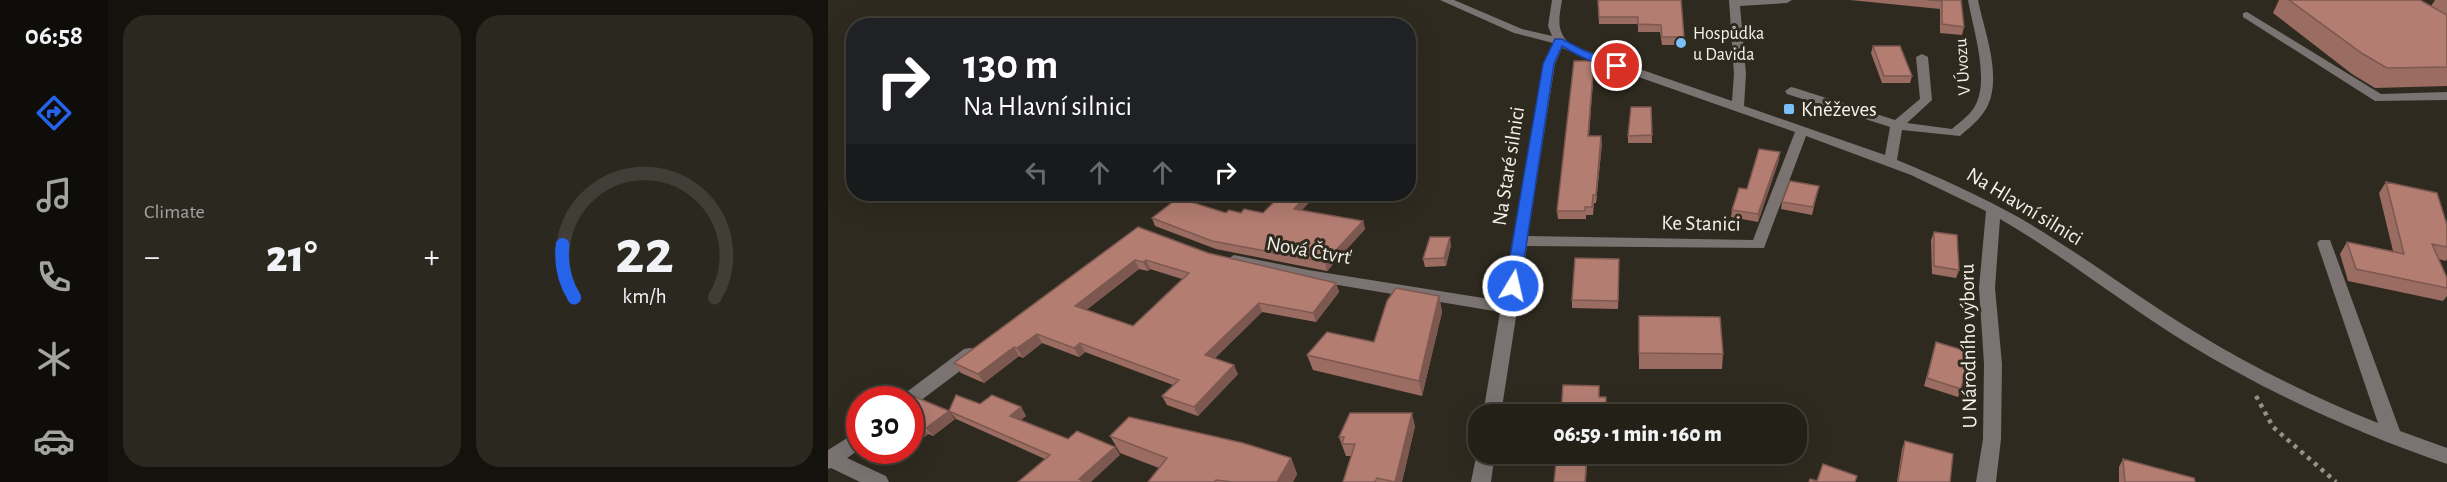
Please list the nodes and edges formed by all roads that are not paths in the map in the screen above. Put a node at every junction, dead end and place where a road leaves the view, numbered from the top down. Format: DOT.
graph roads {
  1 [pos="1445,0"];
  2 [pos="1557,0"];
  3 [pos="1787,0"];
  4 [pos="1973,0"];
  5 [pos="1735,1"];
  6 [pos="2247,15"];
  7 [pos="1559,41"];
  8 [pos="1922,57"];
  9 [pos="1791,91"];
  10 [pos="2447,96"];
  11 [pos="1738,108"];
  12 [pos="1897,125"];
  13 [pos="1802,130"];
  14 [pos="1890,161"];
  15 [pos="1993,209"];
  16 [pos="1520,241"];
  17 [pos="2325,243"];
  18 [pos="1222,258"];
  19 [pos="1509,308"];
  20 [pos="986,342"];
  21 [pos="924,388"];
  22 [pos="1494,404"];
  23 [pos="2393,438"];
  24 [pos="846,448"];
  25 [pos="2447,456"];
  26 [pos="830,460"];
  27 [pos="1483,464"];
  28 [pos="879,482"];
  29 [pos="1480,482"];
  30 [pos="1986,482"];
  1 -- 7 [label="street, Na Hlavní silnici"];
  2 -- 7 [label="street, Na Staré silnici"];
  3 -- 5 [label="street"];
  4 -- 12 [label="street, V Úvozu"];
  5 -- 11 [label="street"];
  6 -- 10 [label="street"];
  7 -- 11 [label="street, Na Hlavní silnici"];
  7 -- 16 [label="street, Na Staré silnici"];
  8 -- 12 [label="street"];
  9 -- 12 [label="street, V Úvozu"];
  11 -- 13 [label="street, Na Hlavní silnici"];
  12 -- 14 [label="street"];
  13 -- 14 [label="street, Na Hlavní silnici"];
  13 -- 16 [label="street, Ke Stanici"];
  14 -- 15 [label="street, Na Hlavní silnici"];
  15 -- 23 [label="street, Na Hlavní silnici"];
  15 -- 30 [label="street, U Národního výboru"];
  16 -- 19 [label="street, Na Staré silnici"];
  17 -- 23 [label="street"];
  18 -- 19 [label="street, Nová Čtvrť"];
  19 -- 22 [label="street, Na Staré silnici"];
  20 -- 21 [label="street"];
  23 -- 25 [label="street, Na Hlavní silnici"];
  24 -- 26 [label="street"];
  26 -- 28 [label="street"];
  27 -- 29 [label="street"];
}
